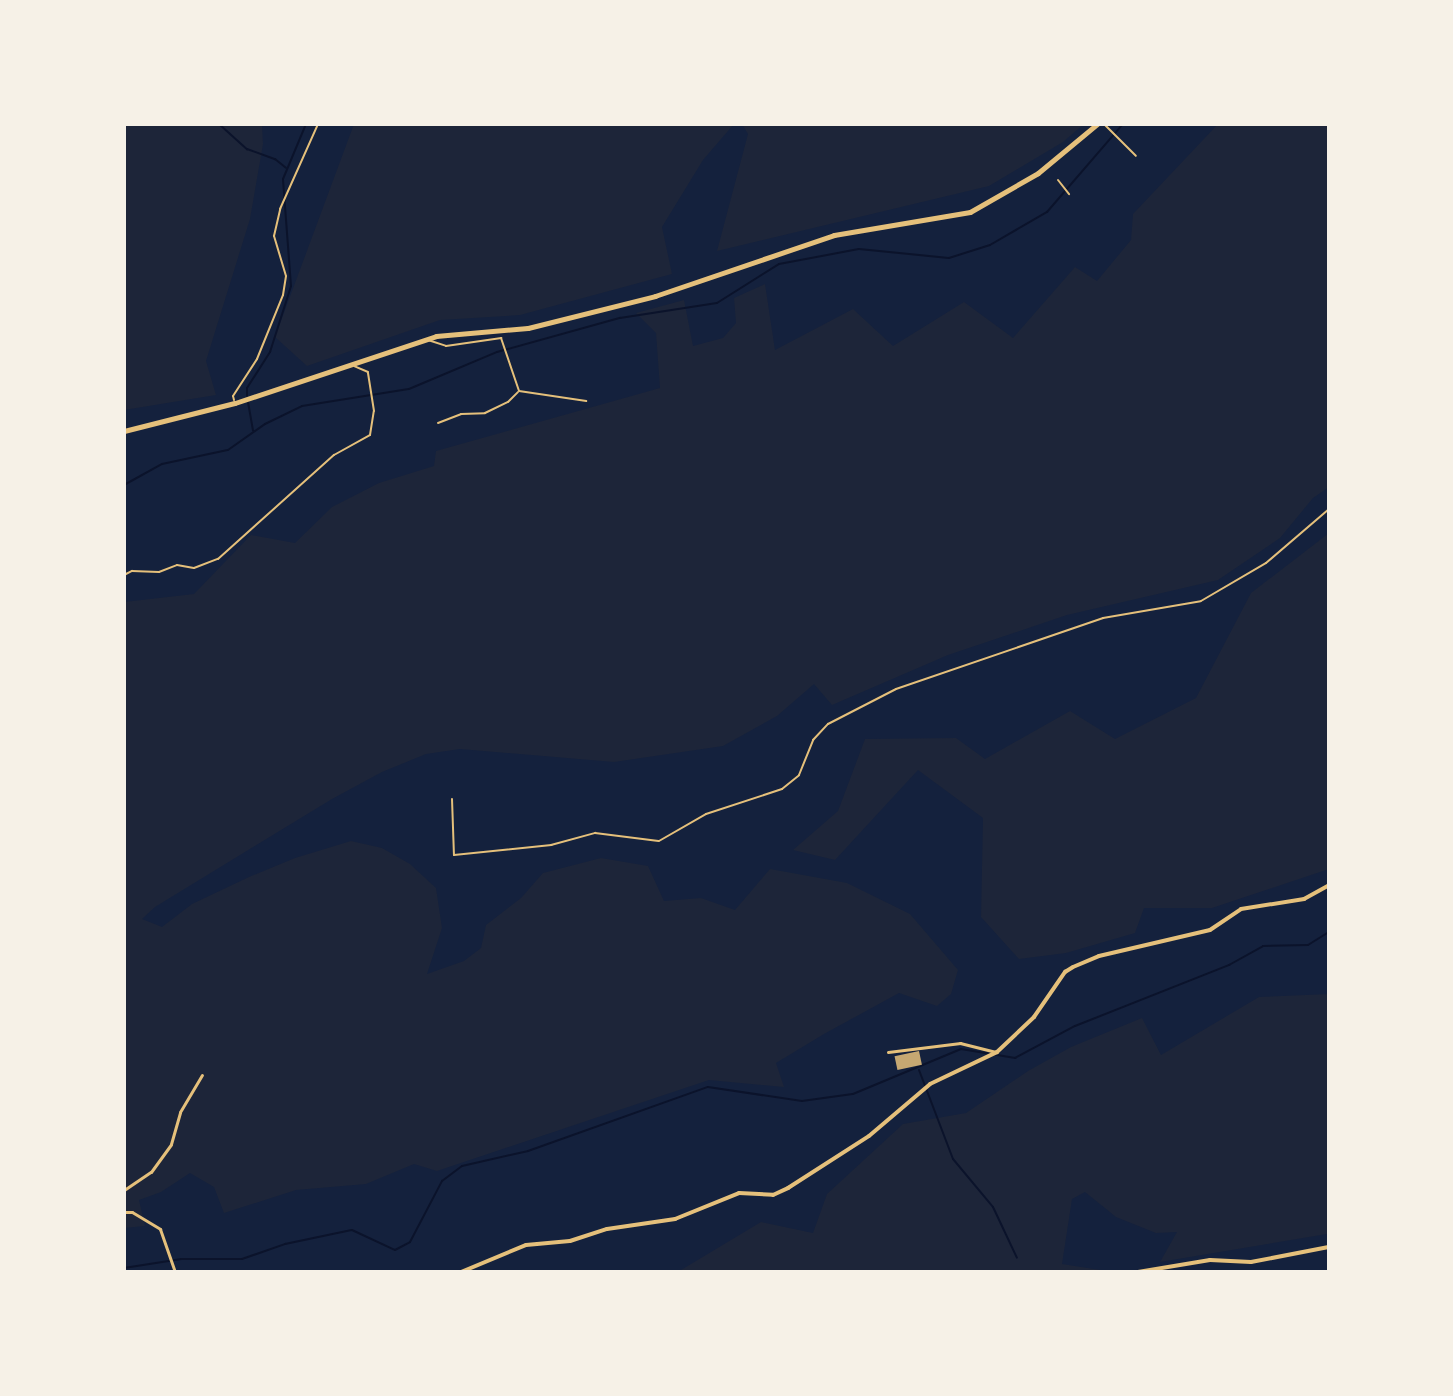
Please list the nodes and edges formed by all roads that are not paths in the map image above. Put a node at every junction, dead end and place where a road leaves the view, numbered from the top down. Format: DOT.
graph roads {
  1 [pos="318,124"];
  2 [pos="1097,124"];
  3 [pos="1104,124"];
  4 [pos="1136,156"];
  5 [pos="1058,180"];
  6 [pos="1069,194"];
  7 [pos="427,339"];
  8 [pos="350,364"];
  9 [pos="519,391"];
  10 [pos="586,401"];
  11 [pos="236,403"];
  12 [pos="438,423"];
  13 [pos="124,431"];
  14 [pos="1329,509"];
  15 [pos="124,575"];
  16 [pos="452,799"];
  17 [pos="1329,885"];
  18 [pos="888,1052"];
  19 [pos="997,1052"];
  20 [pos="202,1075"];
  21 [pos="124,1190"];
  22 [pos="124,1212"];
  23 [pos="1329,1247"];
  24 [pos="175,1272"];
  25 [pos="461,1272"];
  26 [pos="1138,1272"];
  1 -- 11 [label="lane"];
  2 -- 7 [label="main road"];
  3 -- 4 [label="lane"];
  5 -- 6 [label="lane"];
  7 -- 8 [label="main road"];
  7 -- 9 [label="lane"];
  8 -- 11 [label="main road"];
  8 -- 15 [label="lane"];
  9 -- 10 [label="lane"];
  9 -- 12 [label="lane"];
  11 -- 13 [label="main road"];
  14 -- 16 [label="lane"];
  17 -- 19 [label="street"];
  18 -- 19 [label="street"];
  19 -- 25 [label="street"];
  20 -- 21 [label="street"];
  22 -- 24 [label="street"];
  23 -- 26 [label="street"];
}
